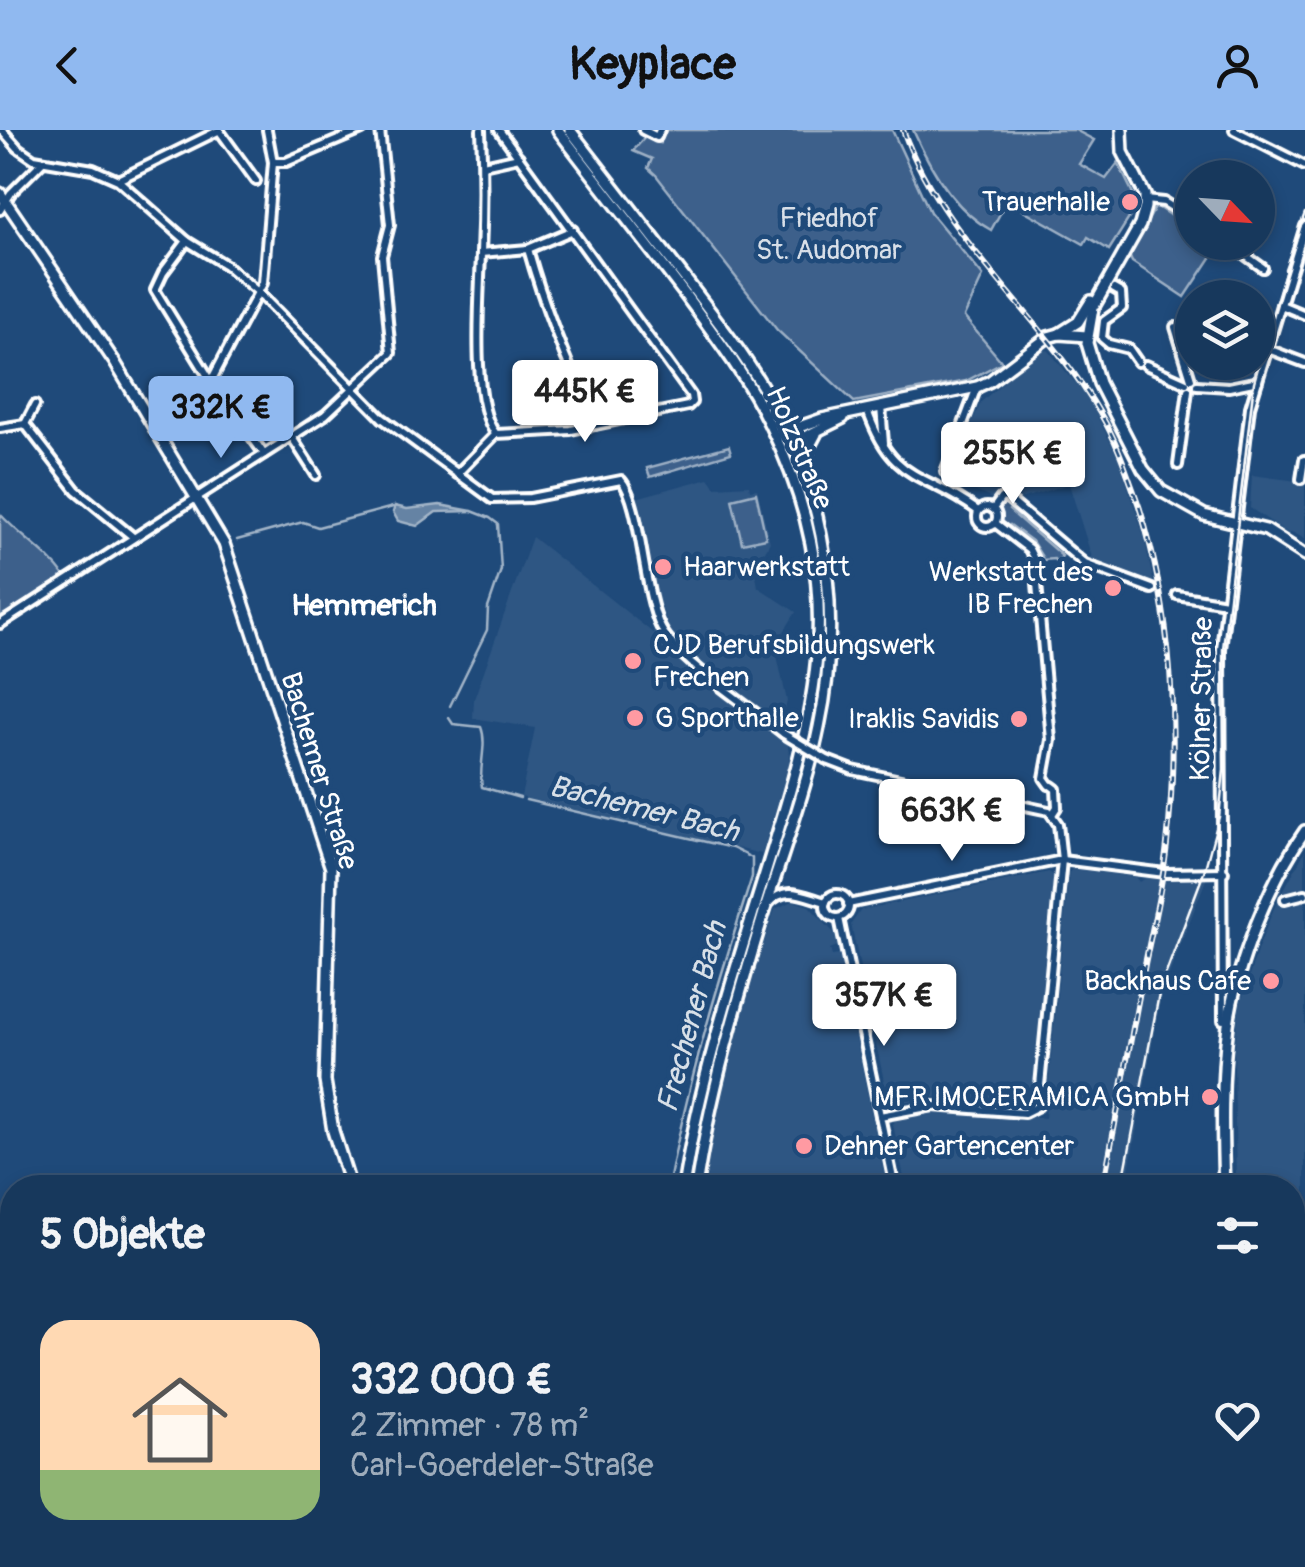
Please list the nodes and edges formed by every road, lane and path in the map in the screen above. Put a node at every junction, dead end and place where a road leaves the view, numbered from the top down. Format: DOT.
graph roads {
  1 [pos="2,130"];
  2 [pos="220,130"];
  3 [pos="266,130"];
  4 [pos="362,130"];
  5 [pos="380,130"];
  6 [pos="481,130"];
  7 [pos="500,130"];
  8 [pos="558,130"];
  9 [pos="570,130"];
  10 [pos="643,130"];
  11 [pos="1122,130"];
  12 [pos="1234,130"];
  13 [pos="1245,133"];
  14 [pos="658,134"];
  15 [pos="519,157"];
  16 [pos="42,162"];
  17 [pos="273,162"];
  18 [pos="246,165"];
  19 [pos="483,165"];
  20 [pos="1305,166"];
  21 [pos="256,168"];
  22 [pos="118,180"];
  23 [pos="256,181"];
  24 [pos="1146,200"];
  25 [pos="2,202"];
  26 [pos="1175,209"];
  27 [pos="1305,226"];
  28 [pos="573,230"];
  29 [pos="186,240"];
  30 [pos="528,249"];
  31 [pos="482,254"];
  32 [pos="1252,260"];
  33 [pos="1263,268"];
  34 [pos="1106,281"];
  35 [pos="1114,289"];
  36 [pos="258,292"];
  37 [pos="1281,305"];
  38 [pos="1305,315"];
  39 [pos="1275,325"];
  40 [pos="1059,334"];
  41 [pos="1086,336"];
  42 [pos="1275,352"];
  43 [pos="1305,363"];
  44 [pos="1189,380"];
  45 [pos="211,381"];
  46 [pos="1258,381"];
  47 [pos="1190,384"];
  48 [pos="977,387"];
  49 [pos="351,390"];
  50 [pos="35,405"];
  51 [pos="881,406"];
  52 [pos="866,410"];
  53 [pos="850,414"];
  54 [pos="26,424"];
  55 [pos="595,425"];
  56 [pos="0,428"];
  57 [pos="786,431"];
  58 [pos="819,431"];
  59 [pos="496,434"];
  60 [pos="291,436"];
  61 [pos="775,436"];
  62 [pos="792,444"];
  63 [pos="883,445"];
  64 [pos="781,449"];
  65 [pos="264,454"];
  66 [pos="1304,460"];
  67 [pos="1178,464"];
  68 [pos="945,472"];
  69 [pos="457,474"];
  70 [pos="1303,474"];
  71 [pos="316,475"];
  72 [pos="810,488"];
  73 [pos="197,498"];
  74 [pos="993,509"];
  75 [pos="978,511"];
  76 [pos="995,523"];
  77 [pos="1238,523"];
  78 [pos="133,536"];
  79 [pos="1305,555"];
  80 [pos="1152,589"];
  81 [pos="1177,595"];
  82 [pos="1226,604"];
  83 [pos="0,624"];
  84 [pos="1049,812"];
  85 [pos="1305,832"];
  86 [pos="1062,860"];
  87 [pos="778,867"];
  88 [pos="1224,872"];
  89 [pos="1294,884"];
  90 [pos="790,892"];
  91 [pos="1301,894"];
  92 [pos="1285,899"];
  93 [pos="826,902"];
  94 [pos="848,904"];
  95 [pos="766,907"];
  96 [pos="839,918"];
  97 [pos="1223,1020"];
  98 [pos="880,1116"];
  99 [pos="348,1175"];
  100 [pos="685,1175"];
  101 [pos="698,1175"];
  102 [pos="892,1175"];
  103 [pos="1224,1175"];
  1 -- 16 [label="street"];
  2 -- 18 [label="street"];
  2 -- 22 [label="street"];
  3 -- 17 [label="street"];
  4 -- 17 [label="street"];
  5 -- 49 [label="street"];
  6 -- 19 [label="street"];
  7 -- 15 [label="street"];
  8 -- 61 [label="main road, Holzstraße"];
  9 -- 57 [label="main road, Holzstraße"];
  10 -- 14 [label="street"];
  11 -- 24 [label="main road"];
  12 -- 13 [label="street"];
  13 -- 20 [label="street"];
  15 -- 19 [label="street"];
  15 -- 28 [label="street"];
  16 -- 22 [label="street"];
  16 -- 25 [label="street"];
  17 -- 36 [label="street"];
  18 -- 21 [label="street"];
  18 -- 23 [label="street"];
  19 -- 31 [label="street"];
  22 -- 29 [label="street"];
  24 -- 26 [label="street"];
  24 -- 34 [label="main road"];
  25 -- 73 [label="main road, Bachemer Straße"];
  27 -- 37 [label="street, Kölner Straße"];
  28 -- 30 [label="street"];
  28 -- 55 [label="street"];
  29 -- 36 [label="street"];
  29 -- 45 [label="street"];
  30 -- 31 [label="street"];
  30 -- 55 [label="street"];
  31 -- 59 [label="street"];
  32 -- 33 [label="street"];
  34 -- 40 [label="main road"];
  34 -- 41 [label="main road"];
  35 -- 47 [label="street"];
  36 -- 45 [label="street"];
  36 -- 49 [label="street"];
  37 -- 38 [label="street"];
  37 -- 39 [label="street, Kölner Straße"];
  40 -- 41 [label="main road"];
  40 -- 48 [label="main road"];
  41 -- 77 [label="main road"];
  42 -- 43 [label="street"];
  44 -- 47 [label="street"];
  45 -- 65 [label="street"];
  46 -- 47 [label="street"];
  46 -- 77 [label="street, Kölner Straße"];
  47 -- 67 [label="street"];
  48 -- 51 [label="main road"];
  48 -- 68 [label="street"];
  49 -- 60 [label="street"];
  49 -- 69 [label="street"];
  50 -- 54 [label="street"];
  51 -- 52 [label="main road"];
  51 -- 63 [label="street"];
  52 -- 53 [label="main road"];
  52 -- 63 [label="street"];
  53 -- 57 [label="main road"];
  53 -- 58 [label="main road"];
  54 -- 56 [label="street"];
  54 -- 78 [label="street"];
  55 -- 59 [label="street"];
  57 -- 61 [label="main road"];
  57 -- 62 [label="main road, Holzstraße"];
  58 -- 62 [label="main road"];
  58 -- 72 [label="main road, Holzstraße"];
  59 -- 69 [label="street"];
  60 -- 65 [label="street"];
  60 -- 71 [label="street"];
  61 -- 64 [label="main road, Holzstraße"];
  62 -- 64 [label="main road"];
  62 -- 72 [label="main road, Holzstraße"];
  63 -- 75 [label="street"];
  64 -- 100 [label="main road, Holzstraße"];
  65 -- 73 [label="street"];
  66 -- 70 [label="street"];
  69 -- 84 [label="street, bridge"];
  72 -- 87 [label="main road, Holzstraße"];
  73 -- 78 [label="street"];
  73 -- 99 [label="main road, Bachemer Straße"];
  74 -- 75 [label="street"];
  74 -- 76 [label="street"];
  74 -- 80 [label="street"];
  75 -- 76 [label="street"];
  76 -- 84 [label="street"];
  77 -- 79 [label="main road"];
  77 -- 82 [label="street, Kölner Straße"];
  78 -- 83 [label="street"];
  81 -- 82 [label="street"];
  82 -- 88 [label="street, Kölner Straße"];
  84 -- 86 [label="street"];
  85 -- 103 [label="main road"];
  86 -- 88 [label="street"];
  86 -- 94 [label="street"];
  86 -- 98 [label="street"];
  87 -- 90 [label="street"];
  87 -- 95 [label="main road, Holzstraße"];
  88 -- 97 [label="street, Kölner Straße"];
  89 -- 91 [label="street"];
  90 -- 93 [label="street"];
  90 -- 95 [label="street"];
  91 -- 92 [label="street"];
  93 -- 94 [label="street"];
  93 -- 96 [label="street"];
  94 -- 96 [label="street"];
  95 -- 101 [label="main road, Holzstraße"];
  96 -- 98 [label="street"];
  98 -- 102 [label="street"];
}
